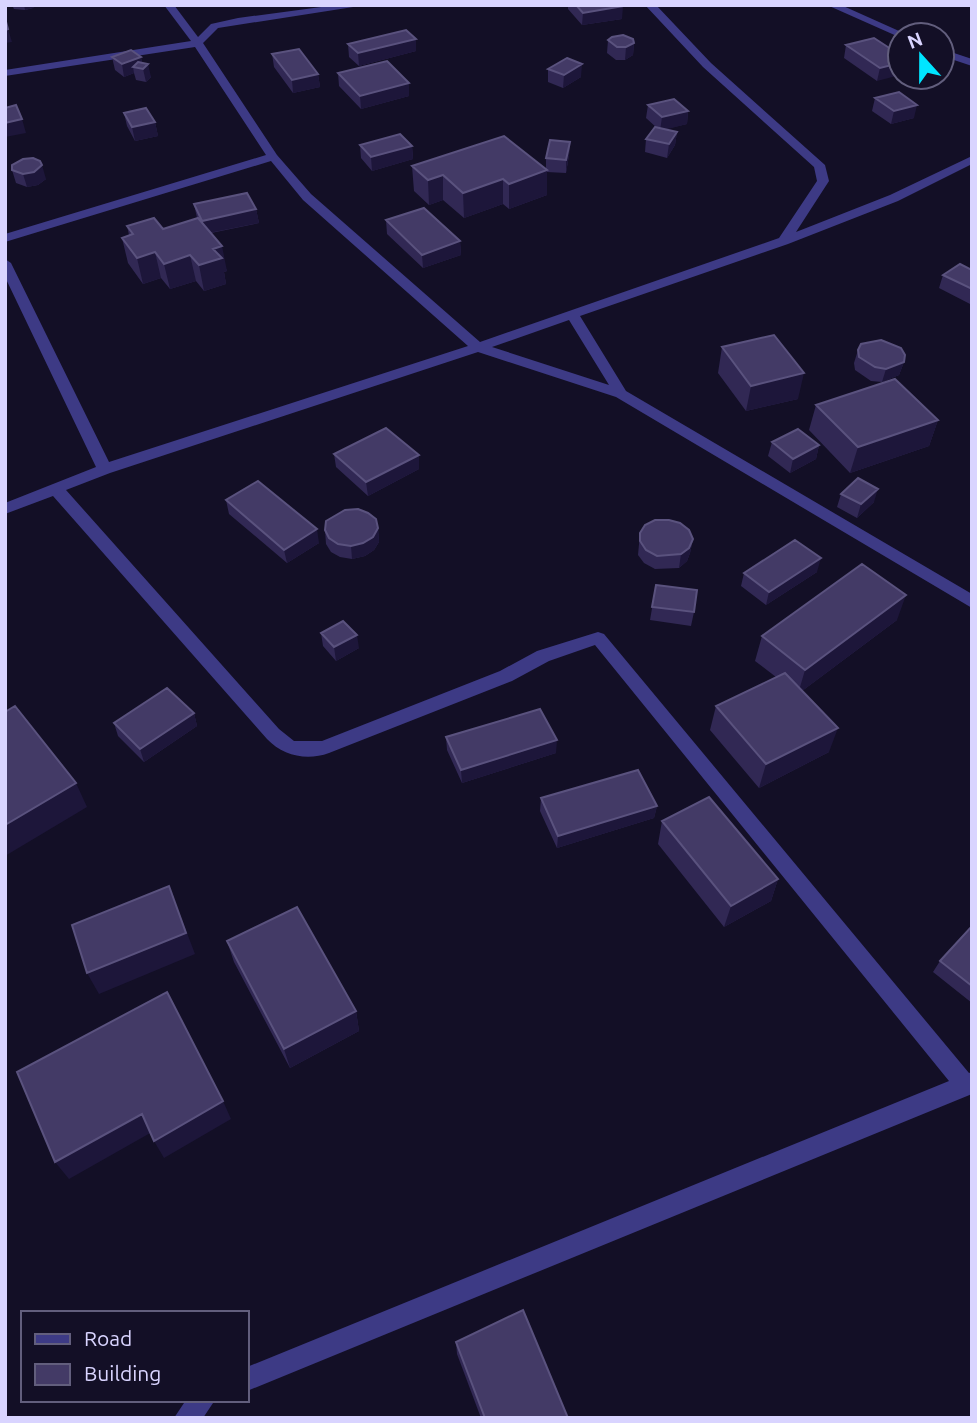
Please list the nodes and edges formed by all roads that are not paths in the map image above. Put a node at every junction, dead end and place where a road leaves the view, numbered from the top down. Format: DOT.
graph roads {
  1 [pos="169,5"];
  2 [pos="361,5"];
  3 [pos="650,5"];
  4 [pos="832,5"];
  5 [pos="886,28"];
  6 [pos="198,43"];
  7 [pos="5,74"];
  8 [pos="272,157"];
  9 [pos="972,159"];
  10 [pos="5,238"];
  11 [pos="784,241"];
  12 [pos="5,262"];
  13 [pos="573,315"];
  14 [pos="478,347"];
  15 [pos="621,394"];
  16 [pos="105,469"];
  17 [pos="55,488"];
  18 [pos="5,509"];
  19 [pos="972,603"];
  20 [pos="969,1084"];
  21 [pos="248,1379"];
  22 [pos="201,1402"];
  23 [pos="186,1418"];
  1 -- 6 [label="street"];
  2 -- 6 [label="street"];
  3 -- 11 [label="street"];
  4 -- 5 [label="street"];
  6 -- 7 [label="street"];
  6 -- 8 [label="street"];
  8 -- 10 [label="street"];
  8 -- 14 [label="street"];
  9 -- 11 [label="street"];
  11 -- 13 [label="street"];
  12 -- 16 [label="street"];
  13 -- 14 [label="street"];
  13 -- 15 [label="street"];
  14 -- 15 [label="street"];
  14 -- 16 [label="street"];
  15 -- 19 [label="street"];
  16 -- 17 [label="street"];
  17 -- 18 [label="street"];
  17 -- 20 [label="street"];
  20 -- 21 [label="street"];
  22 -- 23 [label="street"];
}
